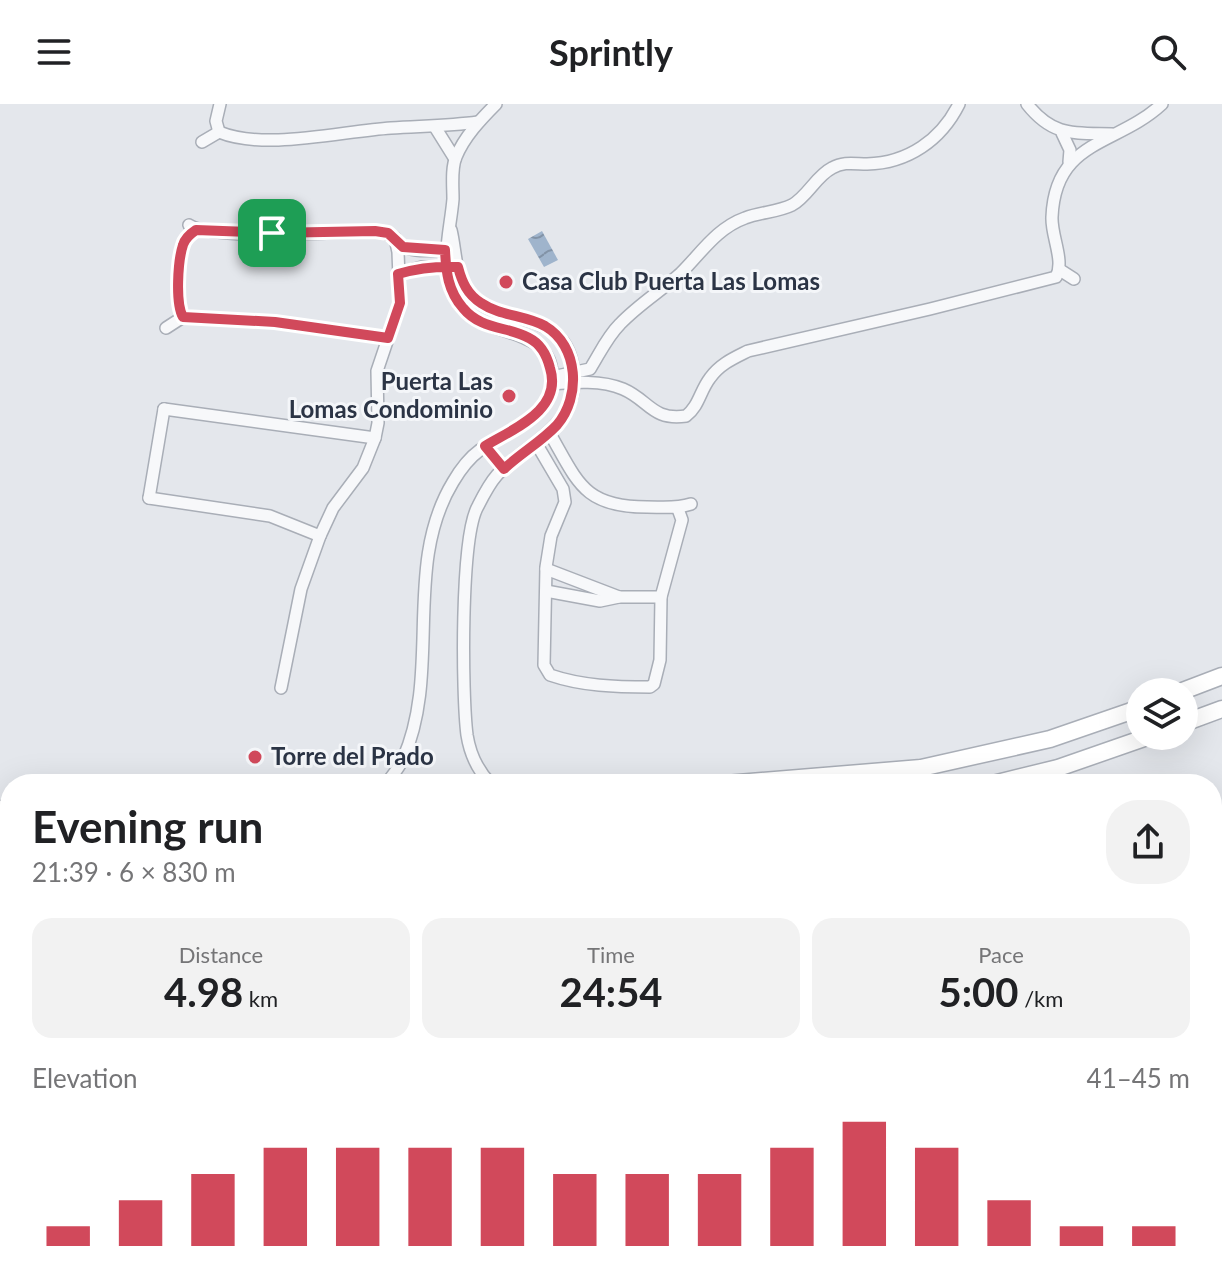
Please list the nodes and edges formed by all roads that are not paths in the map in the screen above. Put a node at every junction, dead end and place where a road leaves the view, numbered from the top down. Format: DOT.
graph roads {
  1 [pos="220,104"];
  2 [pos="496,104"];
  3 [pos="959,104"];
  4 [pos="1027,104"];
  5 [pos="1162,104"];
  6 [pos="478,122"];
  7 [pos="435,127"];
  8 [pos="219,132"];
  9 [pos="1062,133"];
  10 [pos="1114,134"];
  11 [pos="202,142"];
  12 [pos="455,159"];
  13 [pos="1069,162"];
  14 [pos="395,238"];
  15 [pos="450,250"];
  16 [pos="452,267"];
  17 [pos="1060,270"];
  18 [pos="398,274"];
  19 [pos="1074,279"];
  20 [pos="183,317"];
  21 [pos="166,328"];
  22 [pos="388,338"];
  23 [pos="574,378"];
  24 [pos="552,381"];
  25 [pos="549,432"];
  26 [pos="375,438"];
  27 [pos="536,443"];
  28 [pos="485,446"];
  29 [pos="504,469"];
  30 [pos="576,478"];
  31 [pos="563,489"];
  32 [pos="691,504"];
  33 [pos="678,509"];
  34 [pos="320,536"];
  35 [pos="546,569"];
  36 [pos="546,591"];
  37 [pos="619,597"];
  38 [pos="661,597"];
  39 [pos="1222,676"];
  40 [pos="1198,685"];
  41 [pos="281,688"];
  42 [pos="1222,709"];
  43 [pos="1126,713"];
  44 [pos="1198,718"];
  45 [pos="1126,744"];
  46 [pos="393,774"];
  47 [pos="484,774"];
  48 [pos="871,774"];
  49 [pos="1034,774"];
  1 -- 8 [label="street"];
  2 -- 6 [label="street"];
  3 -- 23 [label="street"];
  4 -- 9 [label="street"];
  5 -- 10 [label="street"];
  6 -- 7 [label="street"];
  6 -- 12 [label="street"];
  7 -- 8 [label="street"];
  7 -- 12 [label="street"];
  8 -- 11 [label="street"];
  9 -- 10 [label="street"];
  9 -- 13 [label="street"];
  10 -- 13 [label="street"];
  12 -- 15 [label="street"];
  13 -- 17 [label="street"];
  14 -- 15 [label="street"];
  14 -- 18 [label="street"];
  14 -- 20 [label="street"];
  15 -- 16 [label="street"];
  16 -- 18 [label="street"];
  16 -- 23 [label="street"];
  16 -- 24 [label="street"];
  17 -- 19 [label="street"];
  17 -- 23 [label="street"];
  18 -- 22 [label="street"];
  20 -- 21 [label="street"];
  20 -- 22 [label="street"];
  22 -- 26 [label="street"];
  23 -- 24 [label="street"];
  23 -- 25 [label="street"];
  24 -- 28 [label="street"];
  25 -- 27 [label="street"];
  25 -- 30 [label="street"];
  26 -- 34 [label="street"];
  26 -- 34 [label="street"];
  27 -- 29 [label="street"];
  27 -- 31 [label="street"];
  28 -- 29 [label="street"];
  28 -- 46 [label="street"];
  29 -- 47 [label="street"];
  30 -- 31 [label="street"];
  30 -- 33 [label="street"];
  31 -- 35 [label="street"];
  32 -- 33 [label="street"];
  33 -- 38 [label="street"];
  34 -- 41 [label="street"];
  35 -- 36 [label="street"];
  35 -- 37 [label="street"];
  36 -- 37 [label="street"];
  36 -- 38 [label="street"];
  37 -- 38 [label="street"];
  39 -- 40 [label="main road"];
  42 -- 44 [label="main road"];
  43 -- 48 [label="main road"];
  45 -- 49 [label="main road"];
}
